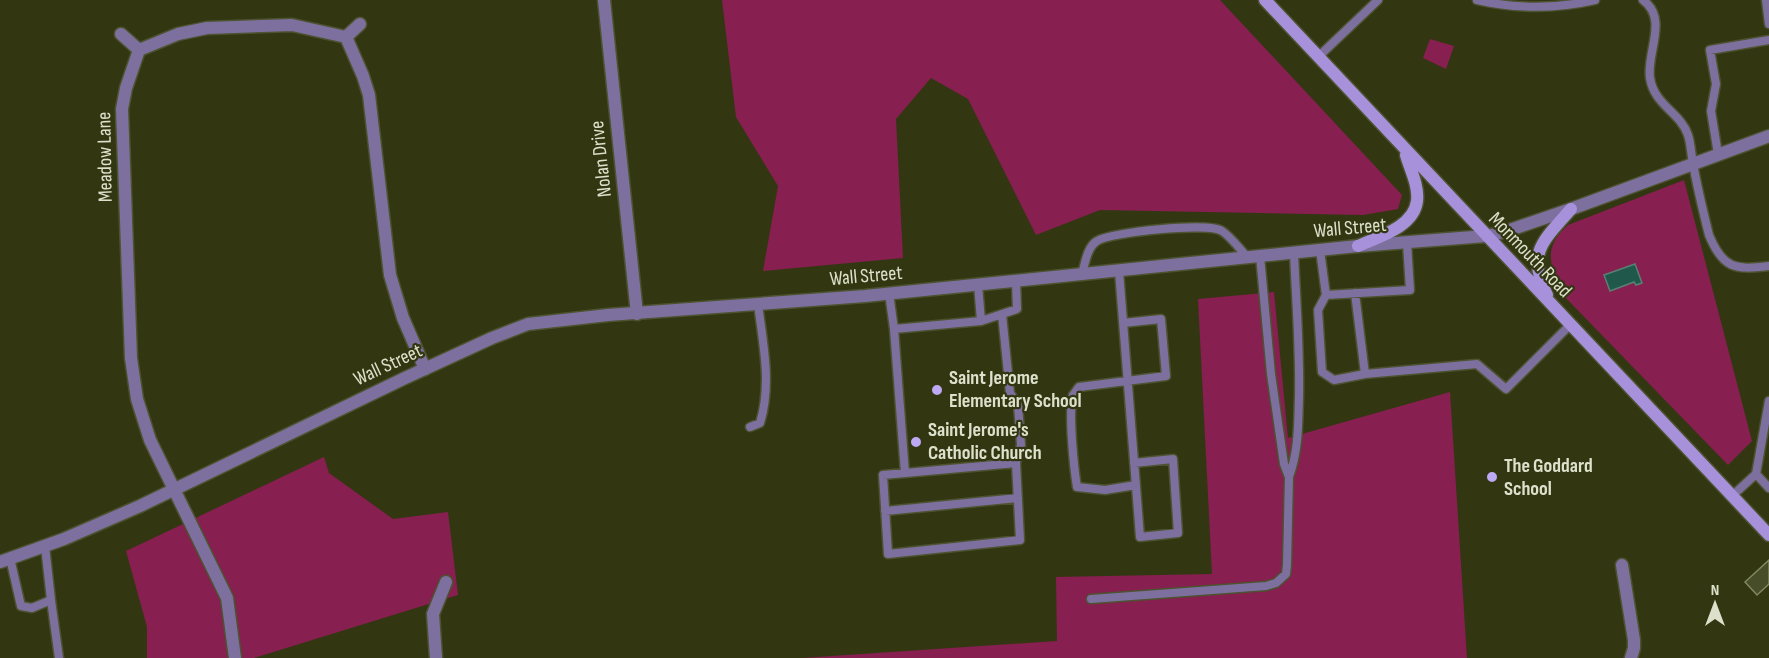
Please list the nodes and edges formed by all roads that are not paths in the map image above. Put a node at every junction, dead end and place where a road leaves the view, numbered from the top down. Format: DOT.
graph roads {
  1 [pos="604,0"];
  2 [pos="1264,0"];
  3 [pos="1378,0"];
  4 [pos="1477,0"];
  5 [pos="1595,0"];
  6 [pos="1643,0"];
  7 [pos="1766,0"];
  8 [pos="360,24"];
  9 [pos="1769,24"];
  10 [pos="121,34"];
  11 [pos="346,37"];
  12 [pos="1769,40"];
  13 [pos="139,50"];
  14 [pos="1318,57"];
  15 [pos="1769,136"];
  16 [pos="1405,150"];
  17 [pos="1718,154"];
  18 [pos="1693,164"];
  19 [pos="1571,208"];
  20 [pos="1486,236"];
  21 [pos="1407,243"];
  22 [pos="1358,246"];
  23 [pos="1320,250"];
  24 [pos="1294,253"];
  25 [pos="1254,257"];
  26 [pos="1769,266"];
  27 [pos="1119,270"];
  28 [pos="1082,274"];
  29 [pos="1016,280"];
  30 [pos="978,284"];
  31 [pos="889,293"];
  32 [pos="1355,293"];
  33 [pos="1326,295"];
  34 [pos="758,304"];
  35 [pos="1551,305"];
  36 [pos="637,314"];
  37 [pos="1002,314"];
  38 [pos="981,321"];
  39 [pos="1123,323"];
  40 [pos="1570,325"];
  41 [pos="894,329"];
  42 [pos="424,369"];
  43 [pos="1365,374"];
  44 [pos="1128,380"];
  45 [pos="1769,401"];
  46 [pos="750,427"];
  47 [pos="1016,463"];
  48 [pos="1134,463"];
  49 [pos="905,473"];
  50 [pos="1756,474"];
  51 [pos="1289,477"];
  52 [pos="1136,485"];
  53 [pos="173,489"];
  54 [pos="1769,489"];
  55 [pos="1732,496"];
  56 [pos="1018,498"];
  57 [pos="885,511"];
  58 [pos="1769,535"];
  59 [pos="45,546"];
  60 [pos="5,560"];
  61 [pos="1622,566"];
  62 [pos="446,582"];
  63 [pos="1091,599"];
  64 [pos="51,600"];
  65 [pos="59,658"];
  66 [pos="235,658"];
  67 [pos="436,658"];
  68 [pos="1631,658"];
  1 -- 36 [label="street, Nolan Drive"];
  2 -- 14 [label="main road, Monmouth Road"];
  3 -- 14 [label="lane"];
  4 -- 5 [label="lane"];
  6 -- 18 [label="lane"];
  7 -- 9 [label="lane"];
  8 -- 11 [label="street"];
  10 -- 13 [label="street"];
  11 -- 13 [label="street"];
  11 -- 42 [label="street"];
  12 -- 17 [label="lane"];
  13 -- 53 [label="street, Meadow Lane"];
  14 -- 16 [label="main road, Monmouth Road"];
  15 -- 17 [label="street, Wall Street"];
  16 -- 20 [label="main road, Monmouth Road"];
  16 -- 22 [label="main road"];
  17 -- 18 [label="street, Wall Street"];
  18 -- 19 [label="street, Wall Street"];
  18 -- 26 [label="lane"];
  19 -- 20 [label="street, Wall Street"];
  19 -- 35 [label="main road"];
  20 -- 21 [label="street, Wall Street"];
  20 -- 35 [label="main road, Monmouth Road"];
  21 -- 22 [label="street, Wall Street"];
  21 -- 32 [label="lane"];
  22 -- 23 [label="street, Wall Street"];
  23 -- 24 [label="street, Wall Street"];
  23 -- 33 [label="lane"];
  24 -- 25 [label="street, Wall Street"];
  24 -- 51 [label="lane"];
  25 -- 27 [label="street, Wall Street"];
  25 -- 28 [label="lane"];
  25 -- 51 [label="lane"];
  27 -- 28 [label="street, Wall Street"];
  27 -- 39 [label="lane"];
  28 -- 29 [label="street, Wall Street"];
  29 -- 30 [label="street, Wall Street"];
  29 -- 37 [label="lane"];
  30 -- 31 [label="street, Wall Street"];
  30 -- 38 [label="lane"];
  31 -- 34 [label="street, Wall Street"];
  31 -- 41 [label="lane"];
  32 -- 33 [label="lane"];
  32 -- 43 [label="lane"];
  33 -- 43 [label="lane"];
  34 -- 36 [label="street, Wall Street"];
  34 -- 46 [label="lane"];
  35 -- 40 [label="main road, Monmouth Road"];
  36 -- 42 [label="street, Wall Street"];
  37 -- 38 [label="lane"];
  37 -- 47 [label="lane"];
  38 -- 41 [label="lane"];
  39 -- 44 [label="lane"];
  39 -- 44 [label="lane"];
  40 -- 43 [label="lane"];
  40 -- 55 [label="main road, Monmouth Road"];
  41 -- 49 [label="lane"];
  42 -- 53 [label="street, Wall Street"];
  44 -- 48 [label="lane"];
  44 -- 52 [label="lane"];
  45 -- 50 [label="lane"];
  47 -- 49 [label="lane"];
  47 -- 56 [label="lane"];
  48 -- 52 [label="lane"];
  48 -- 52 [label="lane"];
  49 -- 57 [label="lane"];
  50 -- 54 [label="lane"];
  50 -- 55 [label="lane"];
  51 -- 63 [label="lane"];
  53 -- 59 [label="street, Wall Street"];
  53 -- 66 [label="street, Meadow Lane"];
  55 -- 58 [label="main road, Monmouth Road"];
  56 -- 57 [label="lane"];
  56 -- 57 [label="lane"];
  59 -- 60 [label="street, Wall Street"];
  59 -- 64 [label="lane"];
  60 -- 64 [label="lane"];
  61 -- 68 [label="street"];
  62 -- 67 [label="street"];
  64 -- 65 [label="lane"];
}
